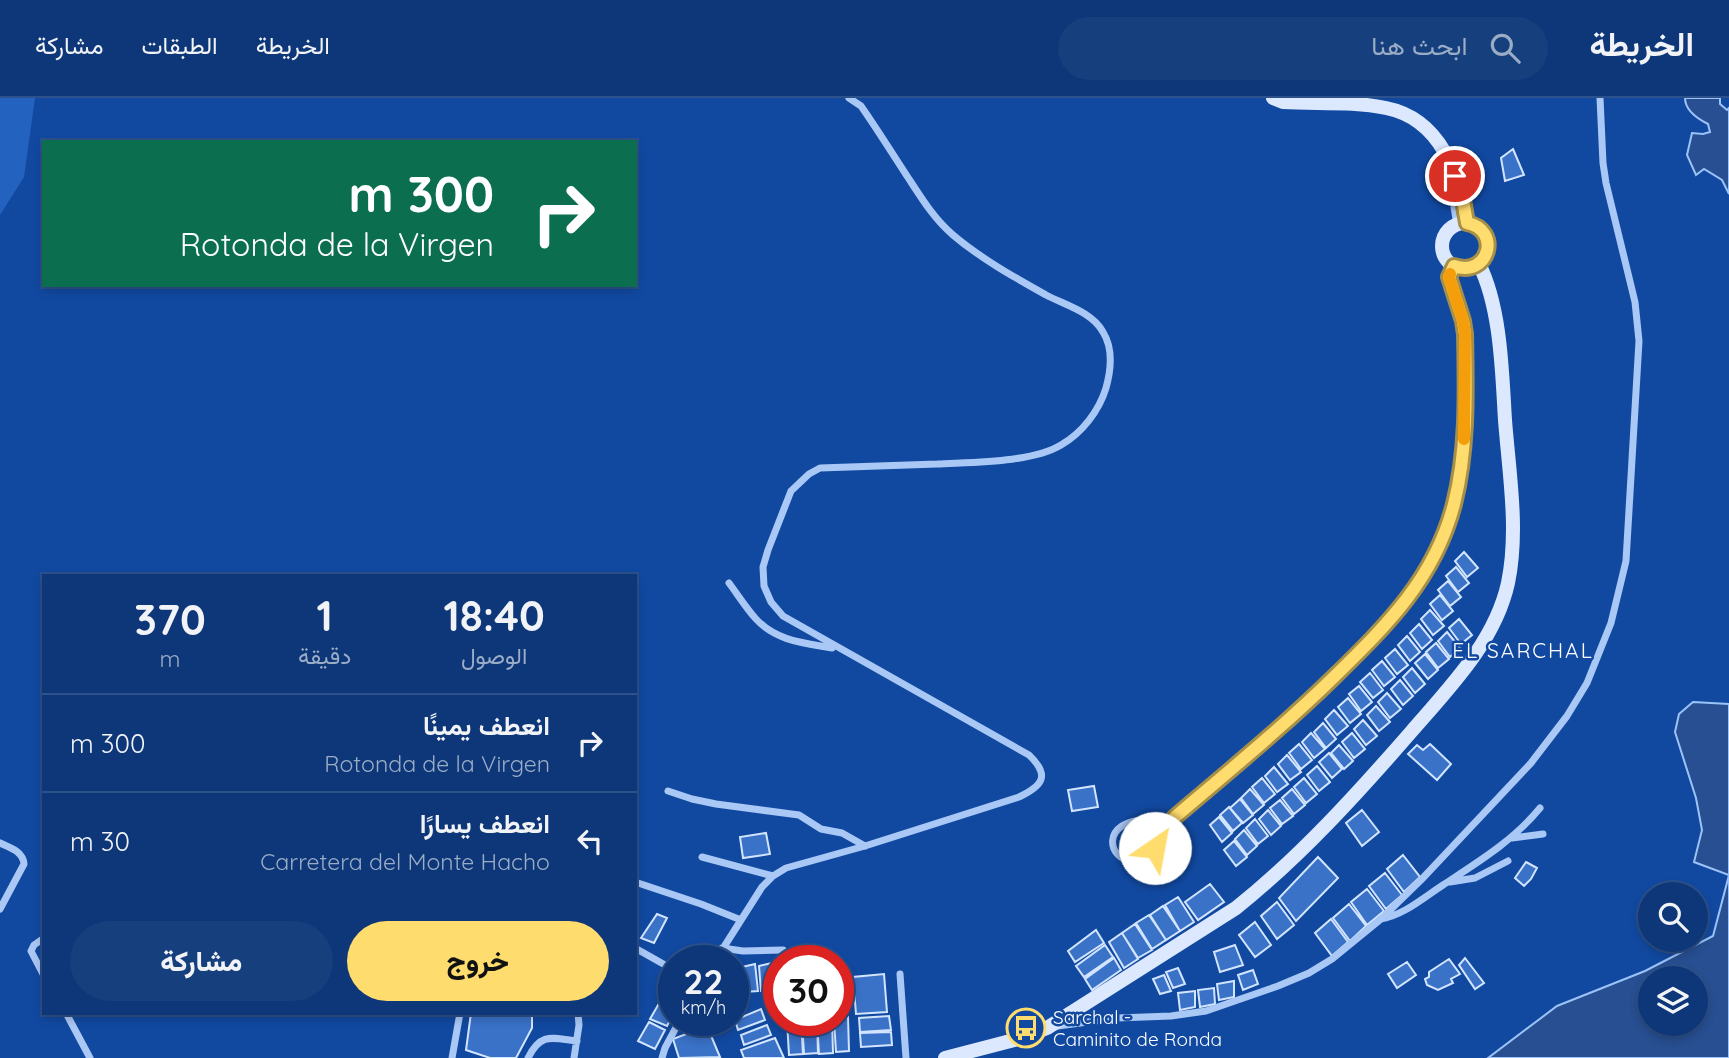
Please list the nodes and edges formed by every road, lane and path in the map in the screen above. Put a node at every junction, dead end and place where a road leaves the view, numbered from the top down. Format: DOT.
graph roads {
  1 [pos="849,98"];
  2 [pos="1273,98"];
  3 [pos="1600,98"];
  4 [pos="1462,220"];
  5 [pos="1451,269"];
  6 [pos="1478,269"];
  7 [pos="729,583"];
  8 [pos="839,649"];
  9 [pos="668,791"];
  10 [pos="1540,808"];
  11 [pos="1175,817"];
  12 [pos="1543,834"];
  13 [pos="1512,838"];
  14 [pos="0,843"];
  15 [pos="864,846"];
  16 [pos="702,857"];
  17 [pos="1508,862"];
  18 [pos="773,876"];
  19 [pos="637,883"];
  20 [pos="1447,883"];
  21 [pos="0,909"];
  22 [pos="1381,919"];
  23 [pos="741,920"];
  24 [pos="42,939"];
  25 [pos="724,945"];
  26 [pos="637,949"];
  27 [pos="658,961"];
  28 [pos="42,972"];
  29 [pos="900,974"];
  30 [pos="67,1015"];
  31 [pos="460,1015"];
  32 [pos="578,1015"];
  33 [pos="1046,1028"];
  34 [pos="671,1036"];
  35 [pos="577,1041"];
  36 [pos="89,1058"];
  37 [pos="452,1058"];
  38 [pos="528,1058"];
  39 [pos="574,1058"];
  40 [pos="662,1058"];
  41 [pos="906,1058"];
  42 [pos="944,1058"];
  1 -- 8 [label="street"];
  2 -- 4 [label="main road"];
  3 -- 22 [label="street"];
  4 -- 5 [label="main road"];
  4 -- 6 [label="main road"];
  5 -- 6 [label="main road"];
  5 -- 11 [label="street"];
  6 -- 33 [label="main road"];
  7 -- 8 [label="street"];
  8 -- 15 [label="street"];
  9 -- 15 [label="street"];
  10 -- 13 [label="street"];
  11 -- 11 [label="street"];
  12 -- 13 [label="street"];
  13 -- 20 [label="street"];
  14 -- 21 [label="street"];
  15 -- 18 [label="street"];
  16 -- 18 [label="street"];
  17 -- 20 [label="street"];
  18 -- 23 [label="street"];
  19 -- 23 [label="street"];
  20 -- 22 [label="street"];
  22 -- 33 [label="street"];
  23 -- 25 [label="street"];
  24 -- 28 [label="street"];
  26 -- 27 [label="street"];
  29 -- 41 [label="street"];
  30 -- 36 [label="street"];
  31 -- 37 [label="street"];
  32 -- 35 [label="street"];
  33 -- 42 [label="main road"];
  34 -- 40 [label="street"];
  35 -- 38 [label="street"];
  35 -- 39 [label="street"];
}
